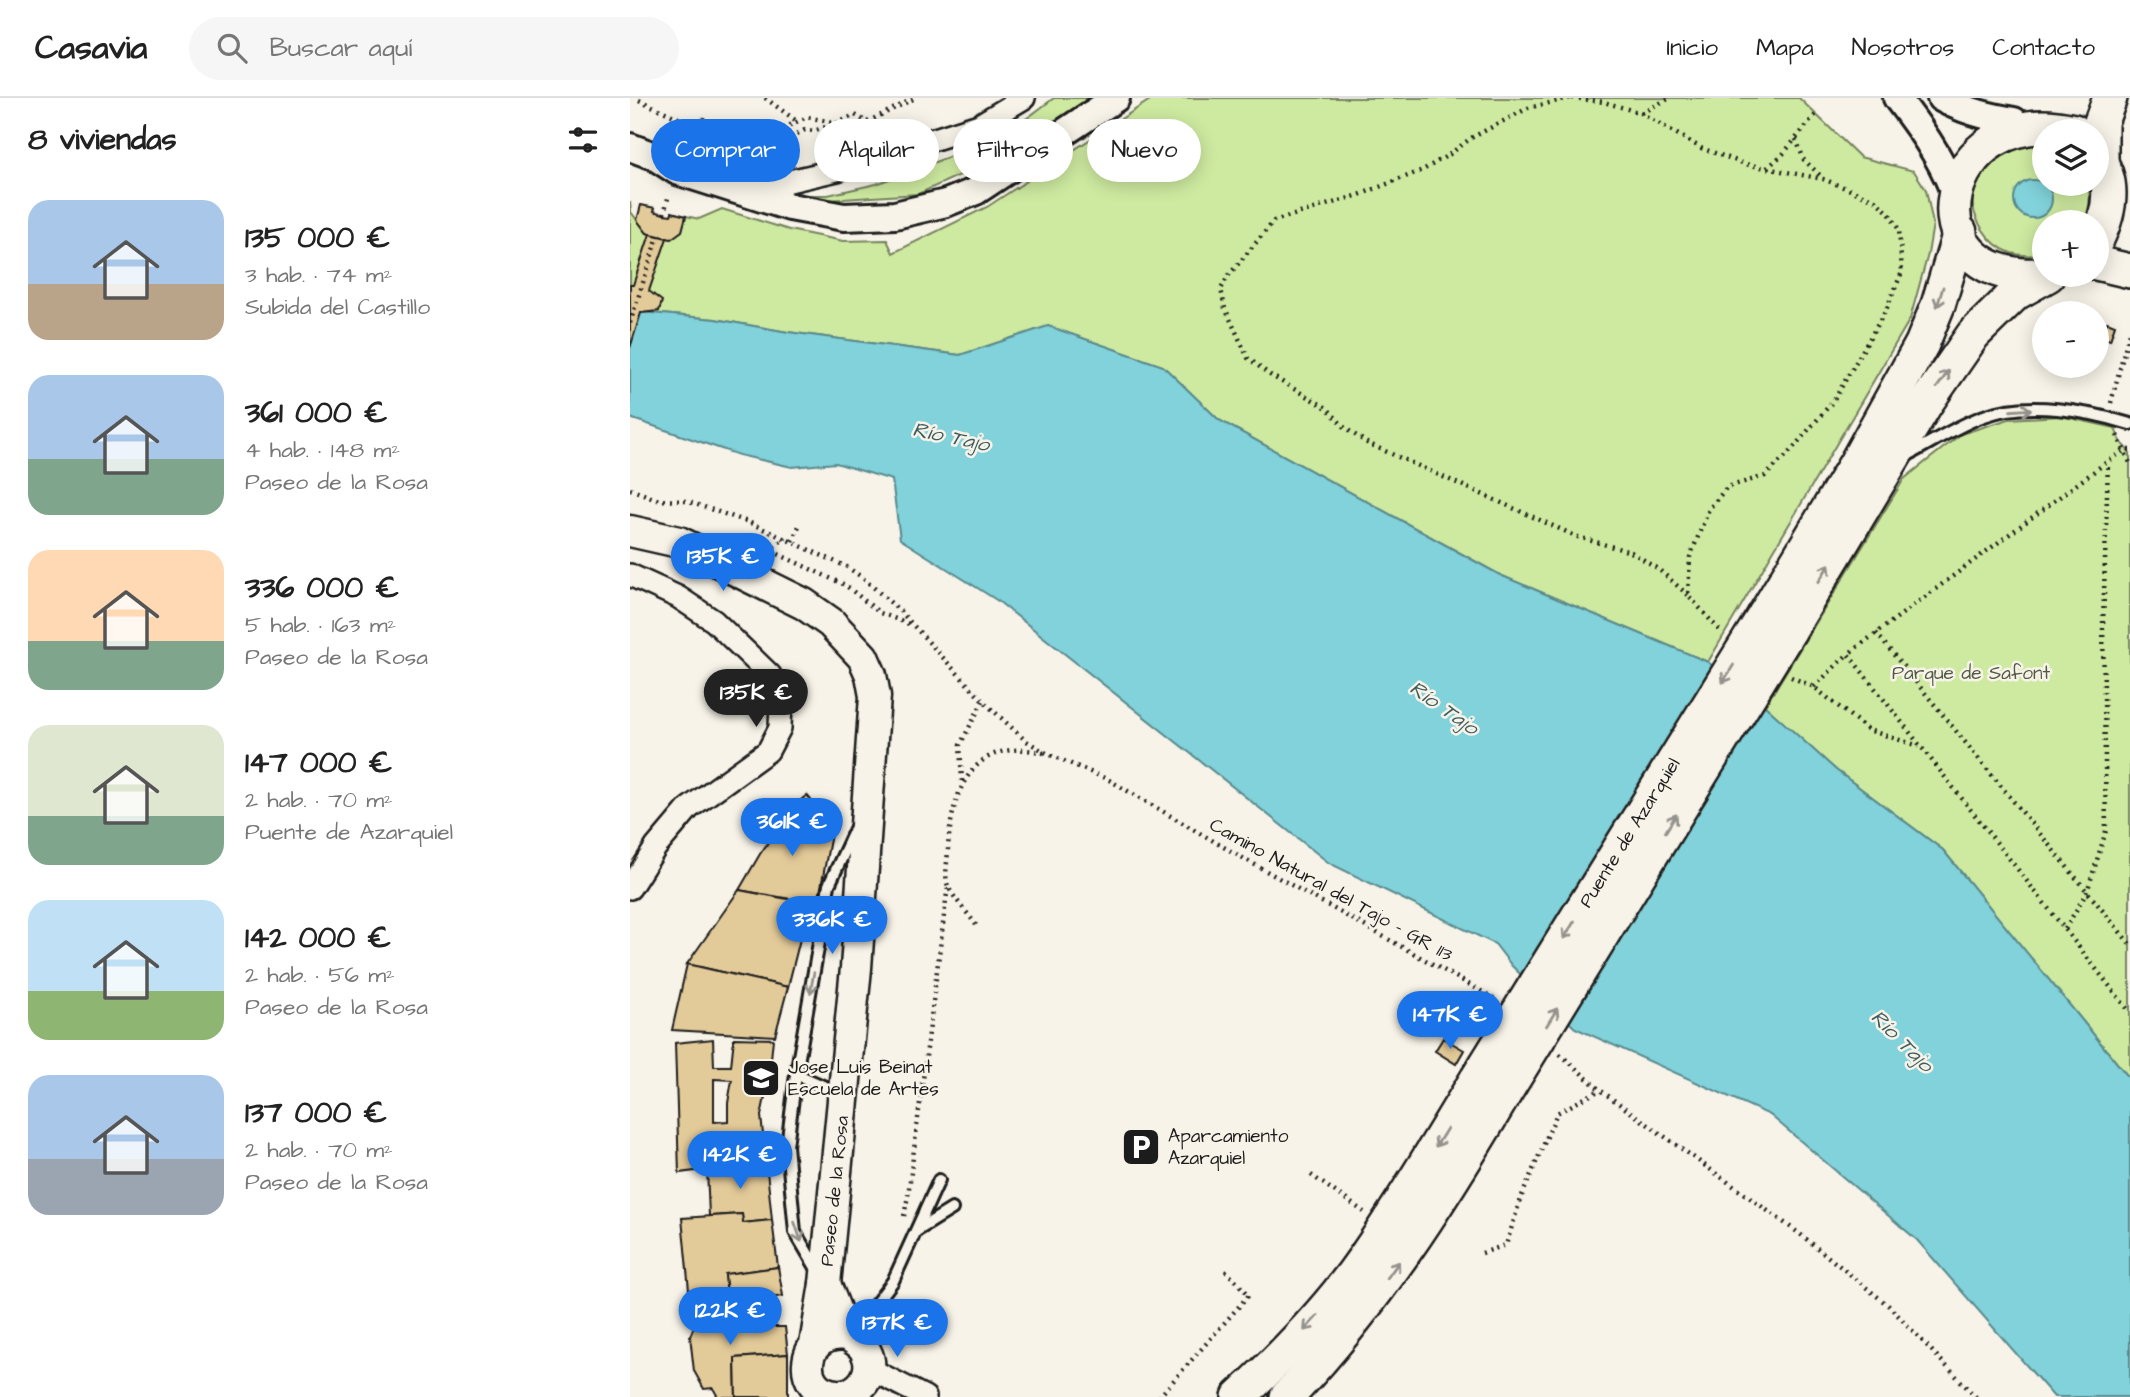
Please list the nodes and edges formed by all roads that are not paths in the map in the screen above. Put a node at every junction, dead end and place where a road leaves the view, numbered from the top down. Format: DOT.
graph roads {
  1 [pos="1024,98"];
  2 [pos="1116,98"];
  3 [pos="1897,98"];
  4 [pos="1941,98"];
  5 [pos="2110,98"];
  6 [pos="2061,100"];
  7 [pos="2102,119"];
  8 [pos="2024,120"];
  9 [pos="2032,121"];
  10 [pos="630,148"];
  11 [pos="651,155"];
  12 [pos="630,164"];
  13 [pos="651,169"];
  14 [pos="2109,173"];
  15 [pos="707,182"];
  16 [pos="1953,189"];
  17 [pos="740,192"];
  18 [pos="2109,192"];
  19 [pos="2130,199"];
  20 [pos="2108,210"];
  21 [pos="1960,232"];
  22 [pos="2109,266"];
  23 [pos="2130,271"];
  24 [pos="2032,276"];
  25 [pos="2032,283"];
  26 [pos="2130,424"];
  27 [pos="1891,463"];
  28 [pos="630,531"];
  29 [pos="630,575"];
  30 [pos="1776,624"];
  31 [pos="867,803"];
  32 [pos="630,888"];
  33 [pos="796,1074"];
  34 [pos="1490,1088"];
  35 [pos="845,1095"];
  36 [pos="939,1180"];
  37 [pos="952,1209"];
  38 [pos="918,1230"];
  39 [pos="825,1284"];
  40 [pos="880,1298"];
  41 [pos="815,1345"];
  42 [pos="858,1347"];
  43 [pos="814,1390"];
  44 [pos="850,1395"];
  45 [pos="925,1397"];
  46 [pos="1239,1397"];
  47 [pos="1287,1397"];
  1 -- 17 [label="street"];
  2 -- 17 [label="street"];
  3 -- 16 [label="street"];
  4 -- 8 [label="street"];
  5 -- 7 [label="main road"];
  6 -- 8 [label="main road"];
  8 -- 9 [label="main road"];
  8 -- 16 [label="main road"];
  10 -- 11 [label="street"];
  12 -- 13 [label="street"];
  14 -- 19 [label="main road"];
  15 -- 17 [label="street"];
  16 -- 21 [label="main road"];
  18 -- 20 [label="main road"];
  21 -- 24 [label="main road"];
  21 -- 30 [label="main road, Puente de Azarquiel, one-way"];
  22 -- 23 [label="main road"];
  27 -- 25 [label="main road, Puente de Azarquiel, one-way"];
  27 -- 26 [label="lane, one-way"];
  30 -- 27 [label="main road, Puente de Azarquiel, one-way"];
  28 -- 31 [label="main road, Paseo de la Rosa"];
  29 -- 32 [label="street"];
  30 -- 34 [label="main road, Puente de Azarquiel, bridge"];
  31 -- 33 [label="lane, one-way"];
  31 -- 35 [label="main road, Paseo de la Rosa"];
  33 -- 35 [label="lane"];
  33 -- 39 [label="lane, one-way"];
  34 -- 46 [label="main road, Puente de Azarquiel, one-way"];
  47 -- 34 [label="main road, Puente de Azarquiel, one-way"];
  35 -- 39 [label="main road, Paseo de la Rosa"];
  36 -- 38 [label="lane"];
  37 -- 38 [label="lane"];
  38 -- 40 [label="lane"];
  39 -- 41 [label="main road, Paseo de la Rosa"];
  39 -- 42 [label="main road, Paseo de la Rosa"];
  40 -- 42 [label="lane"];
  40 -- 42 [label="lane"];
  41 -- 42 [label="main road"];
  41 -- 43 [label="main road, Paseo de la Rosa"];
  42 -- 44 [label="main road, Paseo de la Rosa"];
  42 -- 45 [label="street"];
  43 -- 44 [label="main road, Paseo de la Rosa"];
}
